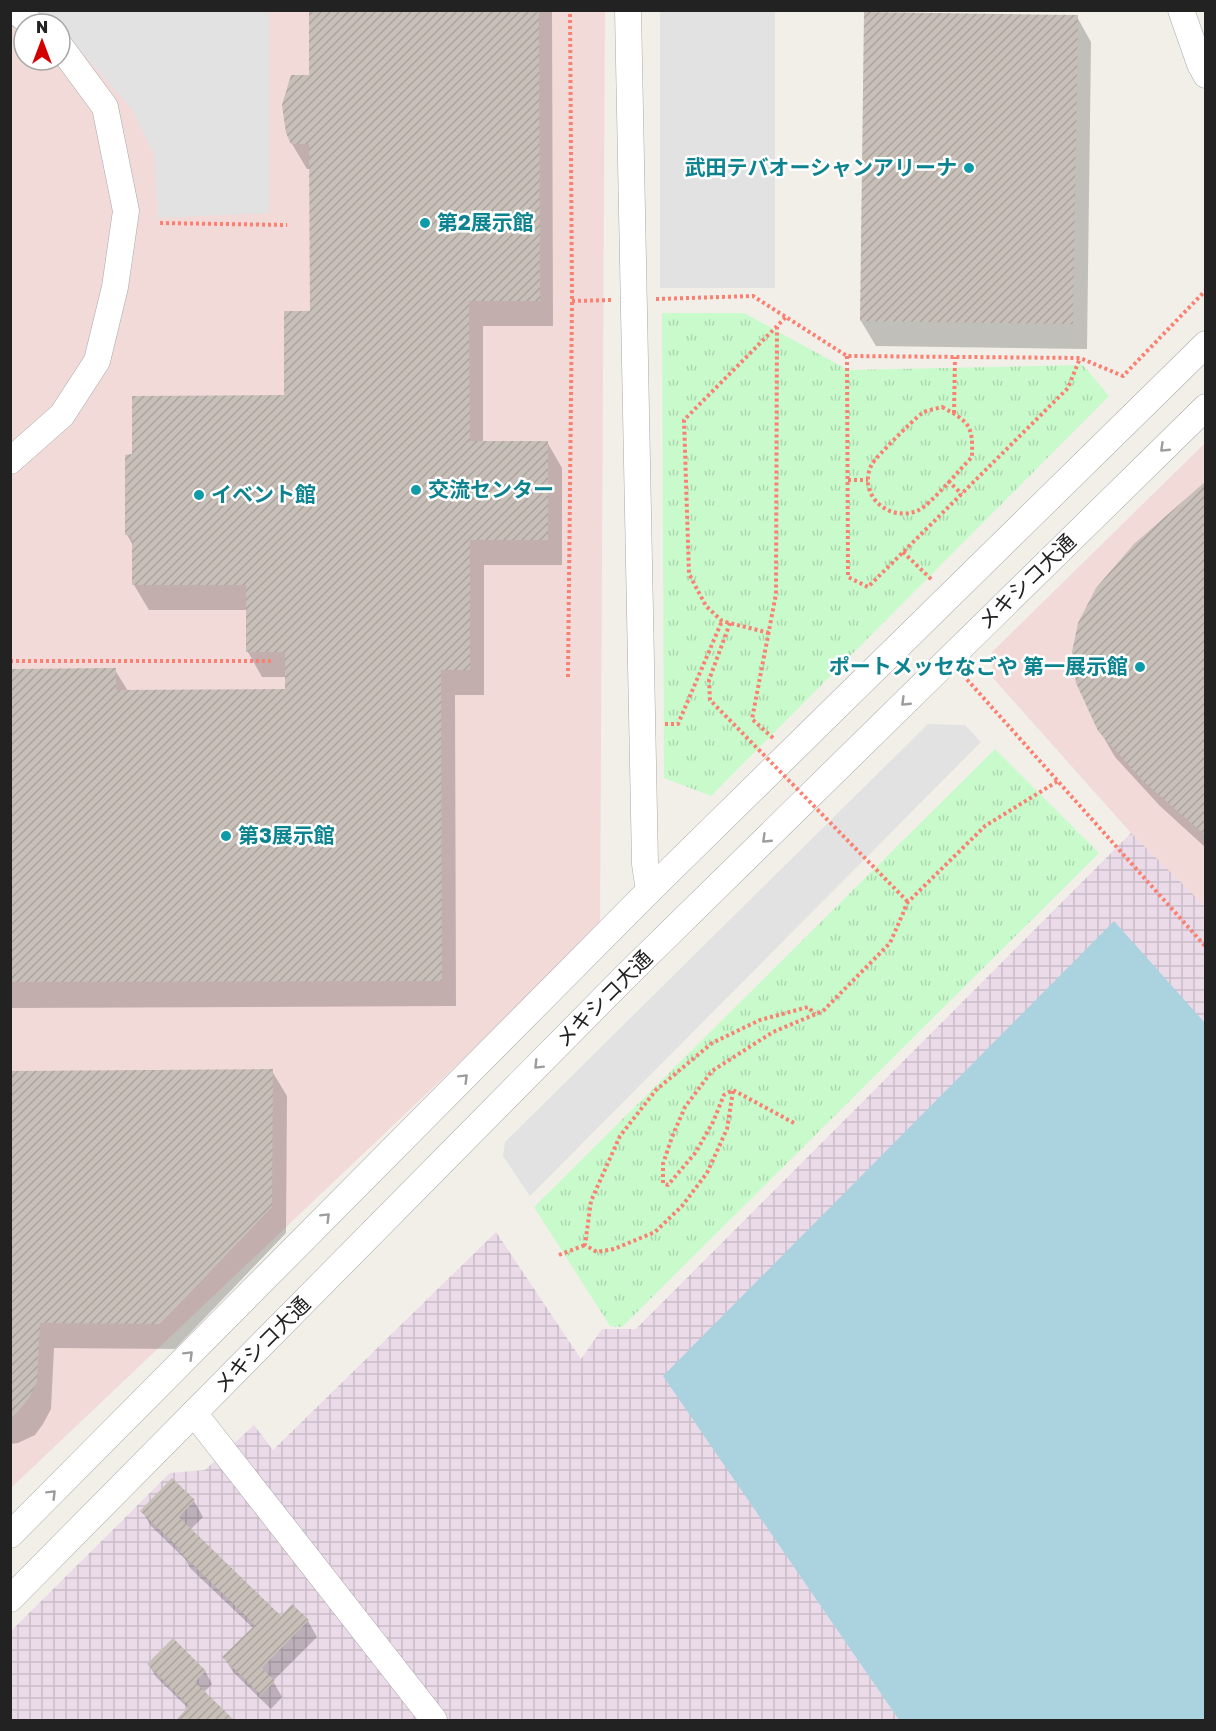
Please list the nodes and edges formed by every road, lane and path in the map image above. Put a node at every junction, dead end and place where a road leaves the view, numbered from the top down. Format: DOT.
graph roads {
  1 [pos="570,10"];
  2 [pos="628,10"];
  3 [pos="1180,10"];
  4 [pos="72,63"];
  5 [pos="1206,75"];
  6 [pos="160,223"];
  7 [pos="287,225"];
  8 [pos="1206,290"];
  9 [pos="634,299"];
  10 [pos="572,301"];
  11 [pos="786,317"];
  12 [pos="777,327"];
  13 [pos="1206,344"];
  14 [pos="847,356"];
  15 [pos="956,357"];
  16 [pos="1080,358"];
  17 [pos="1206,407"];
  18 [pos="954,414"];
  19 [pos="10,462"];
  20 [pos="848,480"];
  21 [pos="868,480"];
  22 [pos="948,481"];
  23 [pos="962,494"];
  24 [pos="903,552"];
  25 [pos="935,583"];
  26 [pos="722,621"];
  27 [pos="730,623"];
  28 [pos="769,633"];
  29 [pos="949,659"];
  30 [pos="10,661"];
  31 [pos="271,661"];
  32 [pos="568,678"];
  33 [pos="658,724"];
  34 [pos="775,740"];
  35 [pos="1058,781"];
  36 [pos="649,891"];
  37 [pos="908,902"];
  38 [pos="1206,947"];
  39 [pos="815,1015"];
  40 [pos="733,1090"];
  41 [pos="794,1123"];
  42 [pos="585,1245"];
  43 [pos="559,1255"];
  44 [pos="194,1413"];
  45 [pos="10,1535"];
  46 [pos="10,1599"];
  47 [pos="434,1720"];
  1 -- 10 [label="path"];
  2 -- 9 [label="street"];
  3 -- 5 [label="street"];
  4 -- 19 [label="street"];
  6 -- 7 [label="path"];
  8 -- 16 [label="path"];
  9 -- 10 [label="path"];
  9 -- 11 [label="path"];
  9 -- 36 [label="street"];
  10 -- 32 [label="path"];
  11 -- 12 [label="path"];
  11 -- 14 [label="path"];
  12 -- 26 [label="path"];
  12 -- 28 [label="path"];
  13 -- 36 [label="street, メキシコ大通"];
  14 -- 15 [label="path"];
  14 -- 20 [label="path"];
  15 -- 16 [label="path"];
  15 -- 18 [label="path"];
  16 -- 23 [label="path"];
  17 -- 29 [label="street, メキシコ大通, one-way"];
  18 -- 21 [label="path"];
  18 -- 22 [label="path"];
  20 -- 21 [label="path"];
  20 -- 24 [label="path"];
  21 -- 22 [label="path"];
  22 -- 23 [label="path"];
  23 -- 24 [label="path"];
  24 -- 25 [label="path"];
  26 -- 27 [label="path"];
  26 -- 33 [label="path"];
  27 -- 28 [label="path"];
  27 -- 37 [label="path, bridge"];
  28 -- 34 [label="path"];
  29 -- 35 [label="path"];
  29 -- 44 [label="street, メキシコ大通, one-way"];
  30 -- 31 [label="path"];
  35 -- 37 [label="path"];
  35 -- 38 [label="path"];
  45 -- 36 [label="street, メキシコ大通, one-way"];
  37 -- 39 [label="path"];
  39 -- 40 [label="path"];
  39 -- 42 [label="path"];
  40 -- 41 [label="path"];
  40 -- 42 [label="path"];
  42 -- 43 [label="path"];
  44 -- 46 [label="street, メキシコ大通"];
  44 -- 47 [label="street"];
}
